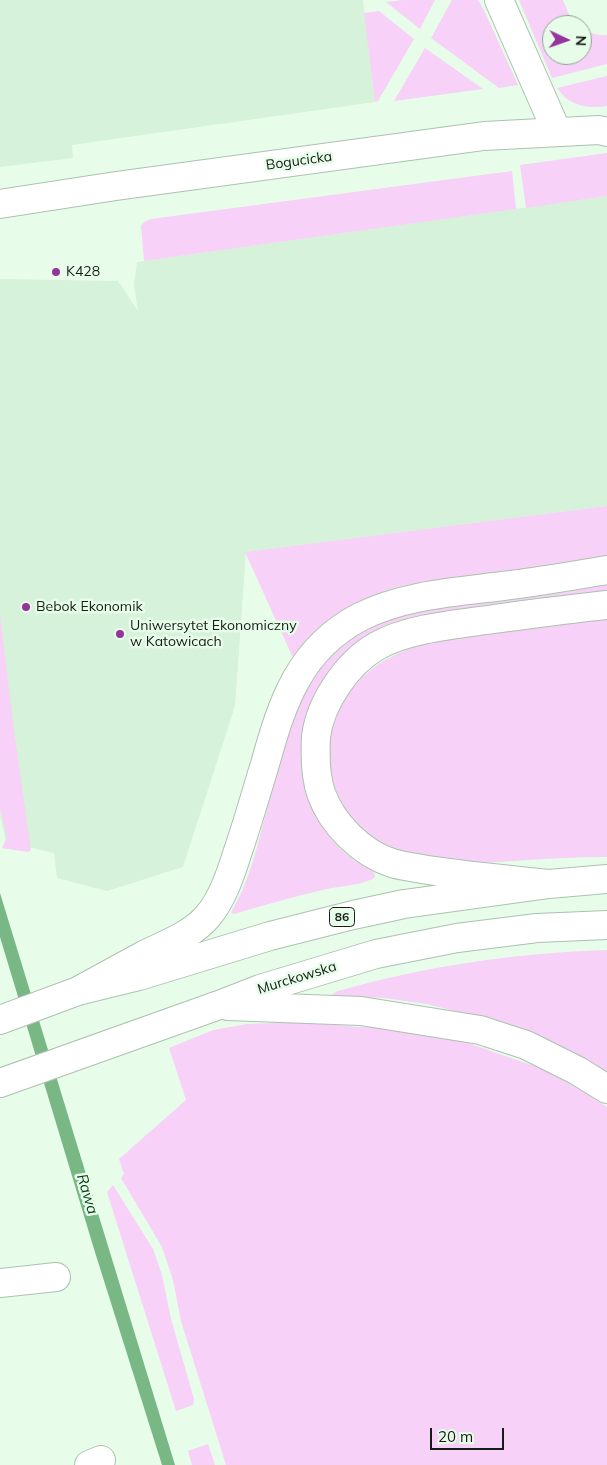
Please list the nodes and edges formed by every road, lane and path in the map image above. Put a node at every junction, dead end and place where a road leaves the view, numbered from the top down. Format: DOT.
graph roads {
  1 [pos="499,0"];
  2 [pos="604,129"];
  3 [pos="557,132"];
  4 [pos="0,204"];
  5 [pos="607,570"];
  6 [pos="607,605"];
  7 [pos="607,879"];
  8 [pos="549,884"];
  9 [pos="607,925"];
  10 [pos="138,968"];
  11 [pos="219,1005"];
  12 [pos="0,1020"];
  13 [pos="0,1084"];
  14 [pos="607,1089"];
  15 [pos="56,1277"];
  16 [pos="0,1283"];
  1 -- 3 [label="main road"];
  2 -- 3 [label="main road, Bogucicka"];
  3 -- 4 [label="main road, Bogucicka"];
  5 -- 10 [label="main road"];
  6 -- 8 [label="main road"];
  7 -- 8 [label="main road, 86"];
  8 -- 10 [label="main road, 86"];
  9 -- 11 [label="main road, Murckowska"];
  10 -- 12 [label="main road"];
  11 -- 13 [label="main road, Murckowska"];
  11 -- 14 [label="main road"];
  15 -- 16 [label="main road"];
}
